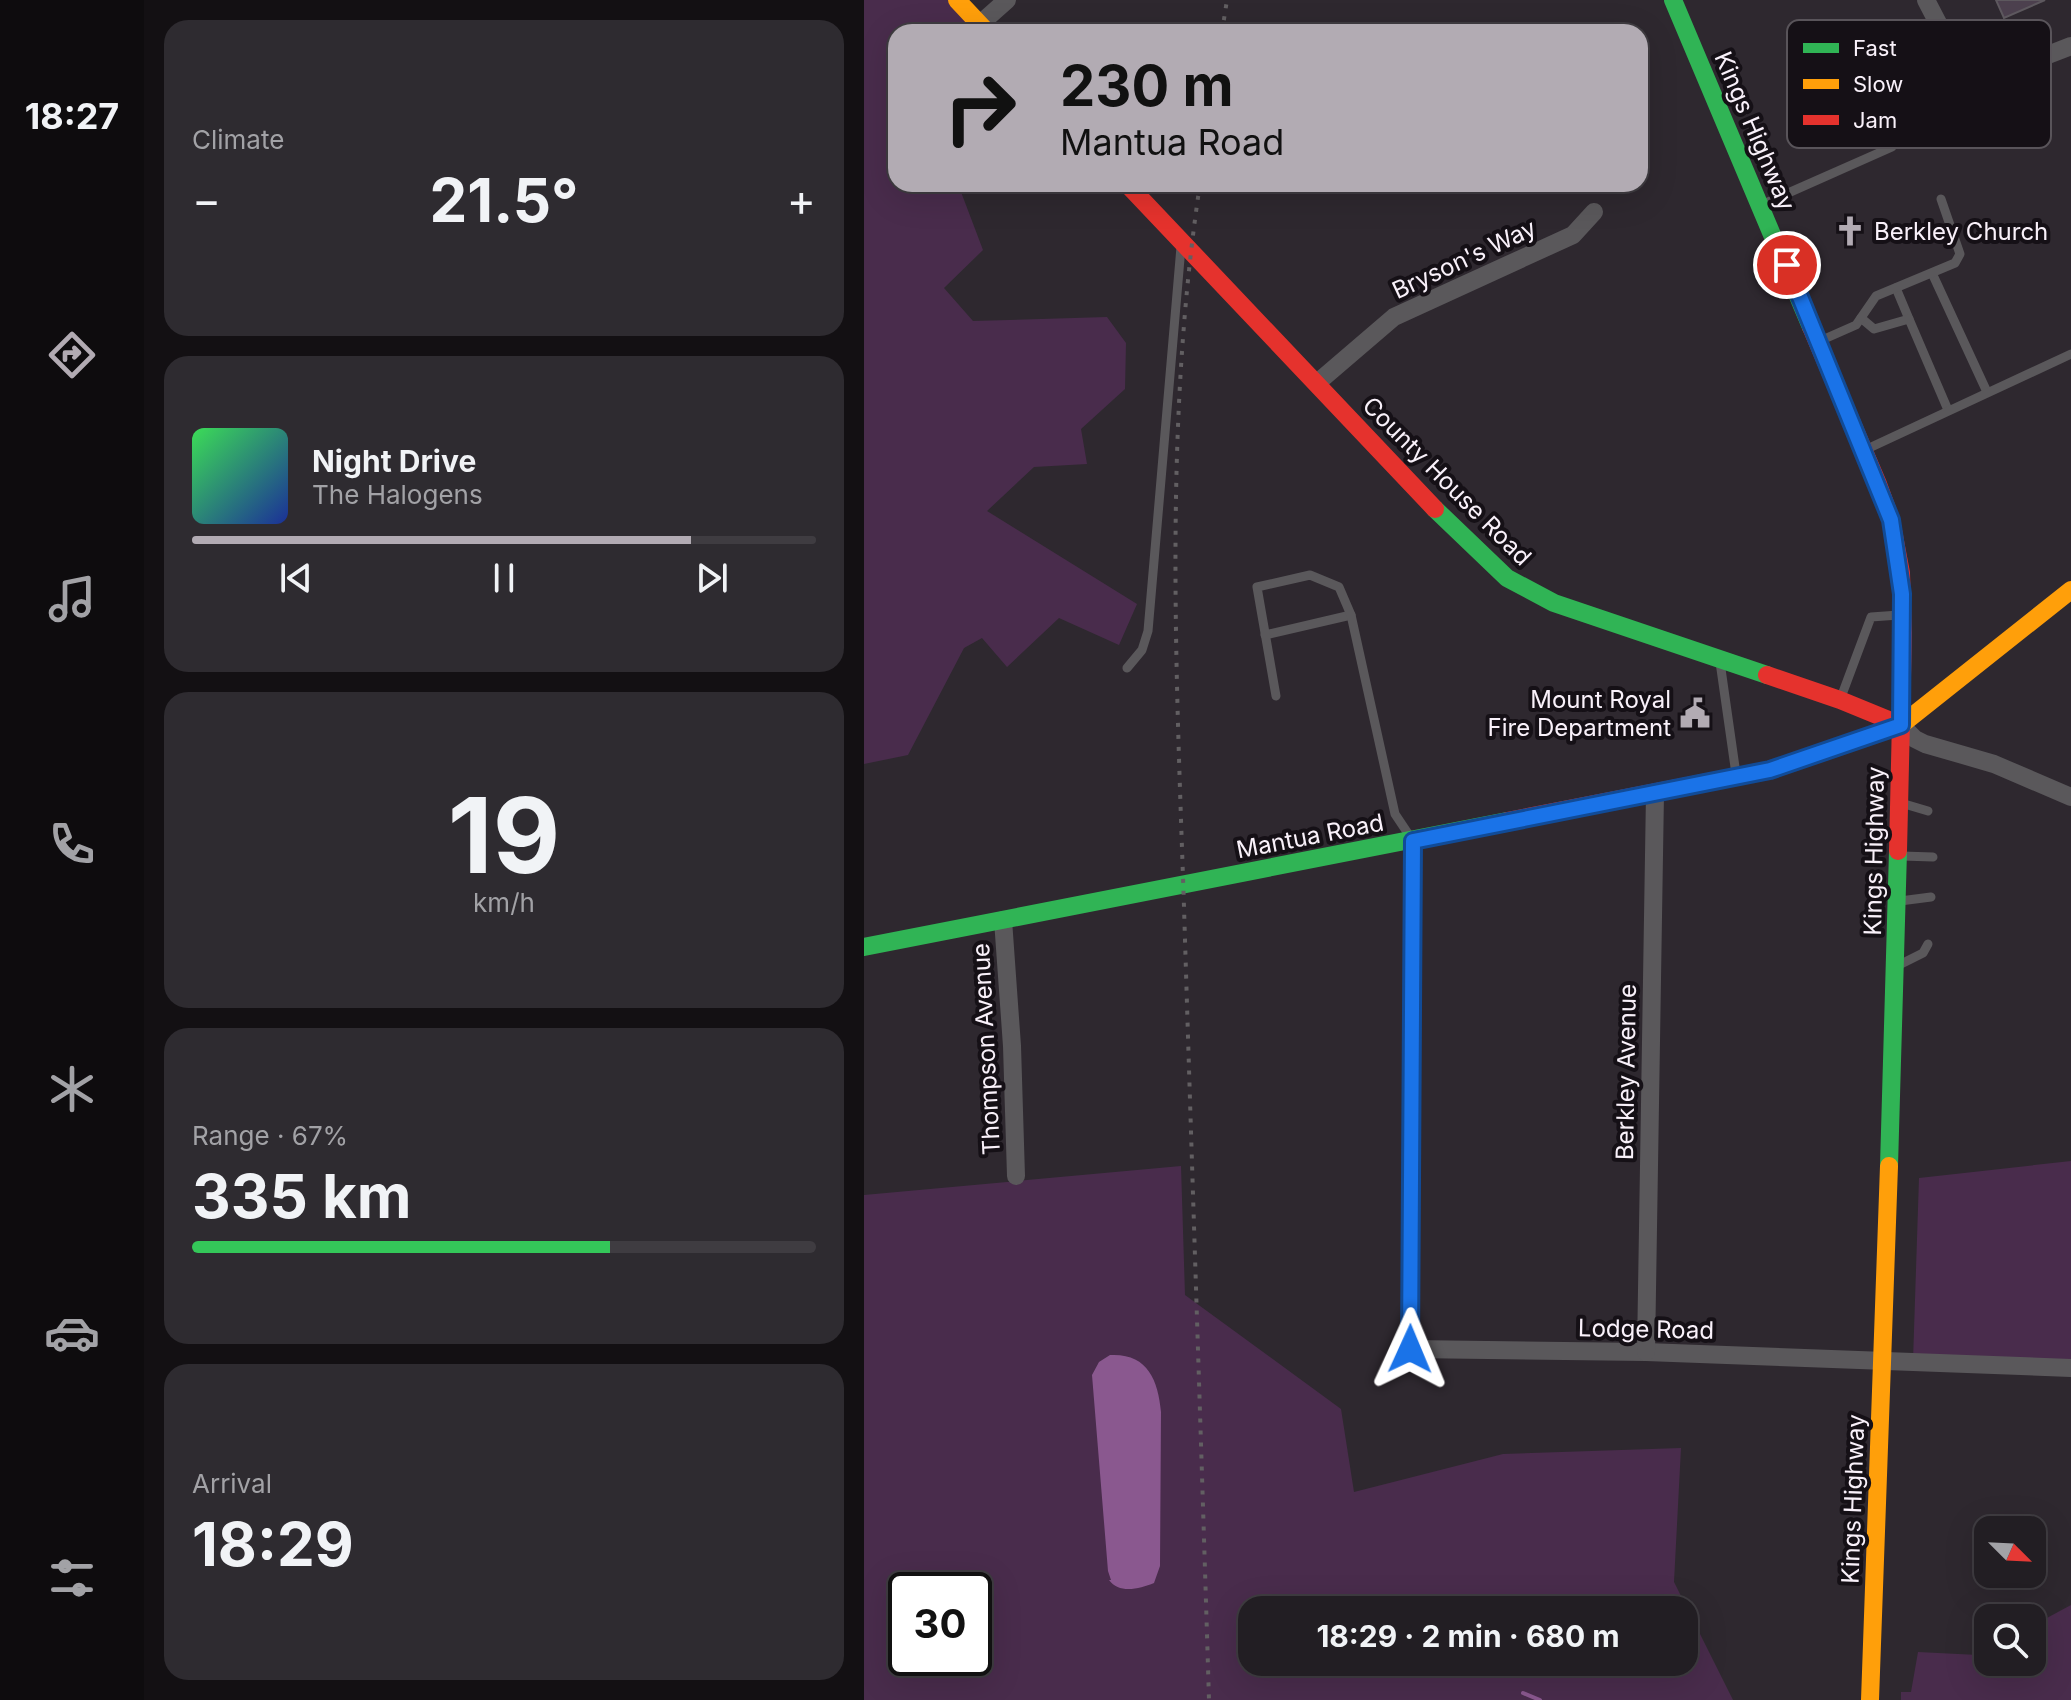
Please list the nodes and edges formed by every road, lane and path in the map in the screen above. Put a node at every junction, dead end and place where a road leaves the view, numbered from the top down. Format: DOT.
graph roads {
  1 [pos="957,0"];
  2 [pos="1007,0"];
  3 [pos="1673,0"];
  4 [pos="1926,0"];
  5 [pos="1936,20"];
  6 [pos="980,24"];
  7 [pos="987,24"];
  8 [pos="2071,46"];
  9 [pos="2051,54"];
  10 [pos="1890,148"];
  11 [pos="1135,192"];
  12 [pos="1941,199"];
  13 [pos="1761,205"];
  14 [pos="1594,212"];
  15 [pos="1181,239"];
  16 [pos="1932,273"];
  17 [pos="1896,288"];
  18 [pos="1861,318"];
  19 [pos="1909,319"];
  20 [pos="1818,341"];
  21 [pos="2071,354"];
  22 [pos="1317,383"];
  23 [pos="1987,392"];
  24 [pos="1948,410"];
  25 [pos="1864,451"];
  26 [pos="2071,590"];
  27 [pos="1351,615"];
  28 [pos="1903,615"];
  29 [pos="1265,635"];
  30 [pos="1720,659"];
  31 [pos="1127,668"];
  32 [pos="1276,696"];
  33 [pos="1840,700"];
  34 [pos="1901,725"];
  35 [pos="1737,777"];
  36 [pos="1655,793"];
  37 [pos="2071,797"];
  38 [pos="1900,803"];
  39 [pos="1928,811"];
  40 [pos="1413,841"];
  41 [pos="1898,856"];
  42 [pos="1933,857"];
  43 [pos="1931,897"];
  44 [pos="1897,901"];
  45 [pos="1003,920"];
  46 [pos="1928,944"];
  47 [pos="864,947"];
  48 [pos="1896,966"];
  49 [pos="1016,1176"];
  50 [pos="1646,1352"];
  51 [pos="1882,1361"];
  52 [pos="2071,1368"];
  53 [pos="1870,1700"];
  1 -- 6 [label="main road"];
  2 -- 7 [label="street"];
  3 -- 13 [label="main road, Kings Highway"];
  4 -- 5 [label="street"];
  8 -- 9 [label="street"];
  10 -- 13 [label="lane"];
  11 -- 15 [label="main road, County House Road"];
  12 -- 16 [label="lane"];
  13 -- 20 [label="main road, Kings Highway"];
  14 -- 22 [label="street, Bryson's Way"];
  15 -- 22 [label="main road, County House Road"];
  15 -- 31 [label="lane"];
  16 -- 17 [label="lane"];
  16 -- 23 [label="lane"];
  17 -- 18 [label="lane"];
  17 -- 19 [label="lane"];
  18 -- 19 [label="lane"];
  18 -- 20 [label="lane"];
  19 -- 24 [label="lane"];
  20 -- 25 [label="main road, Kings Highway"];
  21 -- 23 [label="lane"];
  22 -- 30 [label="main road, County House Road"];
  23 -- 24 [label="lane"];
  24 -- 25 [label="lane"];
  25 -- 28 [label="main road, Kings Highway"];
  26 -- 34 [label="main road, Mantua Road"];
  27 -- 29 [label="lane"];
  27 -- 29 [label="lane"];
  27 -- 40 [label="lane"];
  28 -- 33 [label="lane"];
  28 -- 34 [label="main road, Kings Highway"];
  29 -- 32 [label="lane"];
  30 -- 33 [label="main road, County House Road"];
  30 -- 35 [label="lane"];
  33 -- 34 [label="main road, County House Road"];
  34 -- 35 [label="main road, Mantua Road"];
  34 -- 37 [label="street"];
  34 -- 38 [label="main road, Kings Highway"];
  35 -- 36 [label="main road, Mantua Road"];
  36 -- 40 [label="main road, Mantua Road"];
  36 -- 50 [label="street, Berkley Avenue"];
  38 -- 39 [label="lane"];
  38 -- 41 [label="main road, Kings Highway"];
  40 -- 45 [label="main road, Mantua Road"];
  40 -- 50 [label="street, Lodge Road"];
  41 -- 42 [label="lane"];
  41 -- 44 [label="main road, Kings Highway"];
  43 -- 44 [label="lane"];
  44 -- 48 [label="main road, Kings Highway"];
  45 -- 47 [label="main road, Mantua Road"];
  45 -- 49 [label="street, Thompson Avenue"];
  46 -- 48 [label="lane"];
  48 -- 51 [label="main road, Kings Highway"];
  50 -- 51 [label="street, Lodge Road"];
  51 -- 52 [label="street, Lodge Road"];
  51 -- 53 [label="main road, Kings Highway"];
}
